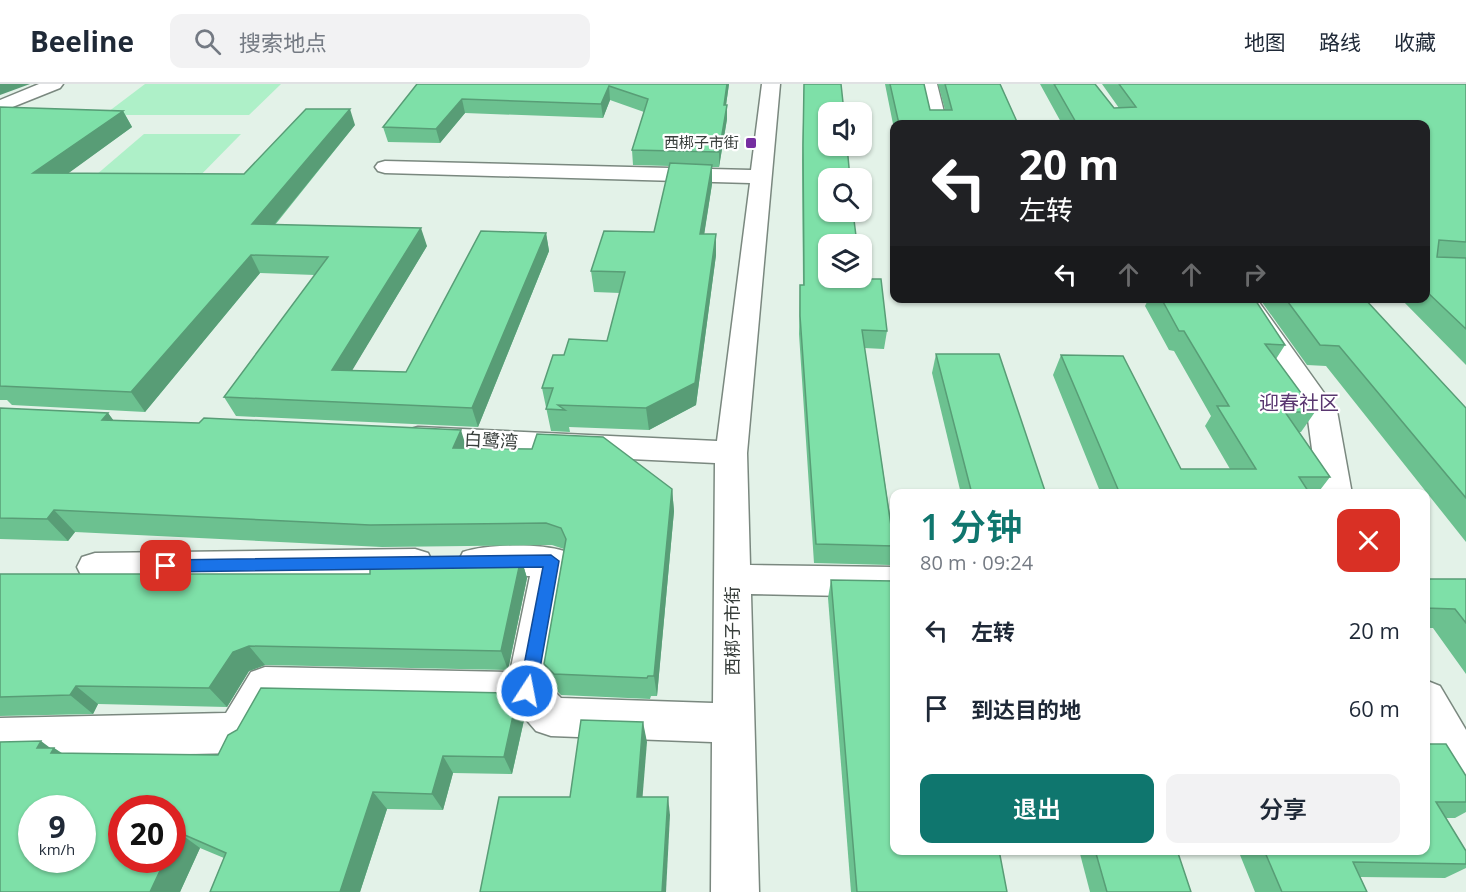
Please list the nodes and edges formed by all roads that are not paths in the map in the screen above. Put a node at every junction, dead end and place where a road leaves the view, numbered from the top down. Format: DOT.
graph roads {
  1 [pos="54,84"];
  2 [pos="771,84"];
  3 [pos="928,84"];
  4 [pos="0,107"];
  5 [pos="937,120"];
  6 [pos="386,167"];
  7 [pos="761,177"];
  8 [pos="1246,303"];
  9 [pos="389,436"];
  10 [pos="731,453"];
  11 [pos="1334,489"];
  12 [pos="95,567"];
  13 [pos="732,579"];
  14 [pos="890,582"];
  15 [pos="527,691"];
  16 [pos="1430,708"];
  17 [pos="734,723"];
  18 [pos="0,738"];
  19 [pos="1466,771"];
  20 [pos="735,892"];
  1 -- 4 [label="street"];
  2 -- 7 [label="street, 西梆子市街"];
  3 -- 5 [label="street"];
  6 -- 7 [label="street"];
  7 -- 10 [label="street, 西梆子市街"];
  8 -- 11 [label="street"];
  9 -- 10 [label="street, 白鹭湾"];
  10 -- 13 [label="street, 西梆子市街"];
  12 -- 15 [label="street"];
  13 -- 14 [label="street"];
  13 -- 17 [label="street, 西梆子市街"];
  15 -- 17 [label="street"];
  15 -- 18 [label="street"];
  16 -- 19 [label="street"];
  17 -- 20 [label="street, 西梆子市街"];
}
